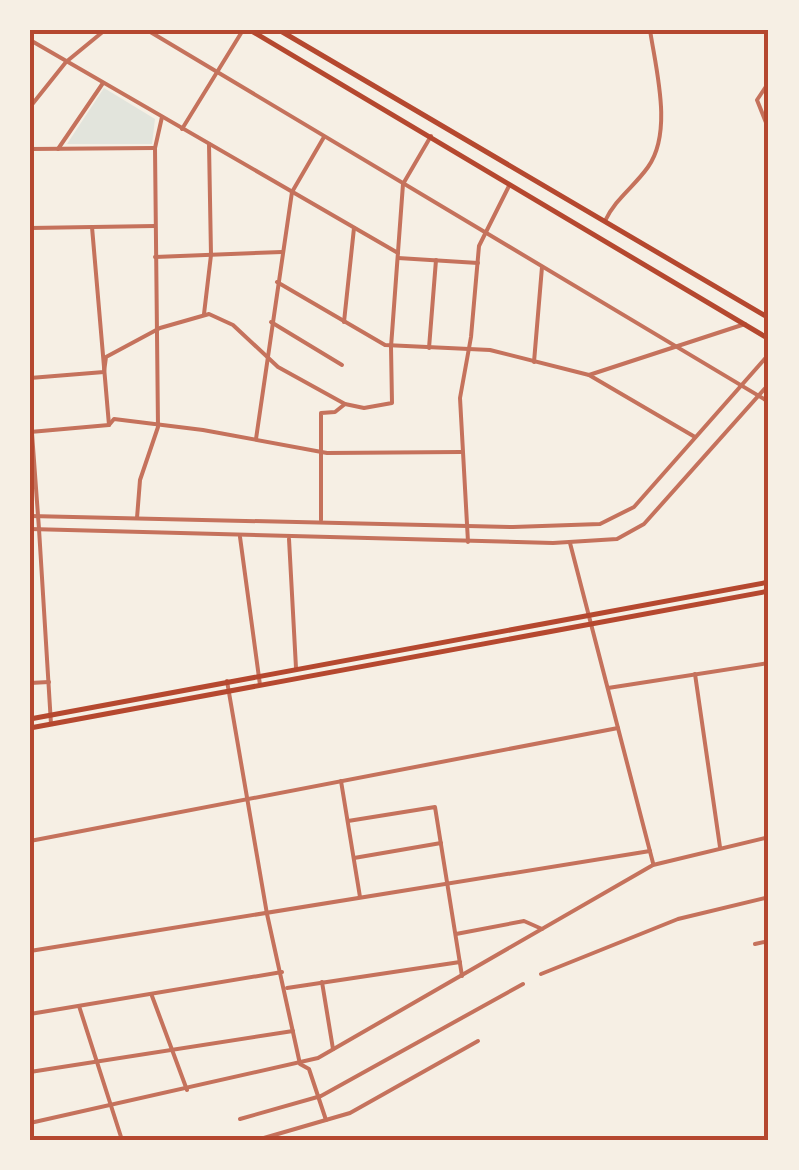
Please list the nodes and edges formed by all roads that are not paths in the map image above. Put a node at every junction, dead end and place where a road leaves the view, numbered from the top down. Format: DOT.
graph roads {
  1 [pos="106,30"];
  2 [pos="147,30"];
  3 [pos="246,30"];
  4 [pos="280,30"];
  5 [pos="650,30"];
  6 [pos="30,40"];
  7 [pos="66,62"];
  8 [pos="217,72"];
  9 [pos="769,82"];
  10 [pos="103,83"];
  11 [pos="30,107"];
  12 [pos="162,117"];
  13 [pos="182,129"];
  14 [pos="769,130"];
  15 [pos="431,136"];
  16 [pos="324,137"];
  17 [pos="209,144"];
  18 [pos="30,148"];
  19 [pos="58,148"];
  20 [pos="155,148"];
  21 [pos="404,184"];
  22 [pos="510,184"];
  23 [pos="292,192"];
  24 [pos="605,222"];
  25 [pos="155,226"];
  26 [pos="92,227"];
  27 [pos="30,228"];
  28 [pos="354,228"];
  29 [pos="484,231"];
  30 [pos="282,252"];
  31 [pos="211,255"];
  32 [pos="154,256"];
  33 [pos="398,256"];
  34 [pos="436,260"];
  35 [pos="478,263"];
  36 [pos="542,265"];
  37 [pos="278,282"];
  38 [pos="204,314"];
  39 [pos="769,318"];
  40 [pos="271,322"];
  41 [pos="344,322"];
  42 [pos="745,324"];
  43 [pos="156,330"];
  44 [pos="769,339"];
  45 [pos="676,346"];
  46 [pos="391,347"];
  47 [pos="430,348"];
  48 [pos="470,350"];
  49 [pos="769,354"];
  50 [pos="268,360"];
  51 [pos="534,362"];
  52 [pos="342,366"];
  53 [pos="104,372"];
  54 [pos="588,375"];
  55 [pos="30,378"];
  56 [pos="769,384"];
  57 [pos="741,386"];
  58 [pos="759,396"];
  59 [pos="769,402"];
  60 [pos="346,404"];
  61 [pos="30,406"];
  62 [pos="109,426"];
  63 [pos="158,427"];
  64 [pos="31,432"];
  65 [pos="697,438"];
  66 [pos="256,439"];
  67 [pos="320,452"];
  68 [pos="461,452"];
  69 [pos="30,516"];
  70 [pos="38,516"];
  71 [pos="137,518"];
  72 [pos="321,520"];
  73 [pos="466,524"];
  74 [pos="30,530"];
  75 [pos="38,530"];
  76 [pos="240,537"];
  77 [pos="289,539"];
  78 [pos="468,542"];
  79 [pos="570,543"];
  80 [pos="769,582"];
  81 [pos="769,591"];
  82 [pos="588,614"];
  83 [pos="591,623"];
  84 [pos="769,663"];
  85 [pos="296,668"];
  86 [pos="695,674"];
  87 [pos="258,675"];
  88 [pos="227,681"];
  89 [pos="48,682"];
  90 [pos="30,683"];
  91 [pos="260,685"];
  92 [pos="608,688"];
  93 [pos="229,690"];
  94 [pos="51,715"];
  95 [pos="30,719"];
  96 [pos="51,724"];
  97 [pos="30,728"];
  98 [pos="618,728"];
  99 [pos="341,781"];
  100 [pos="249,798"];
  101 [pos="348,822"];
  102 [pos="769,836"];
  103 [pos="30,841"];
  104 [pos="441,844"];
  105 [pos="720,846"];
  106 [pos="650,851"];
  107 [pos="354,858"];
  108 [pos="653,864"];
  109 [pos="447,884"];
  110 [pos="769,897"];
  111 [pos="360,898"];
  112 [pos="267,914"];
  113 [pos="542,929"];
  114 [pos="456,935"];
  115 [pos="769,941"];
  116 [pos="755,944"];
  117 [pos="30,950"];
  118 [pos="460,962"];
  119 [pos="282,972"];
  120 [pos="541,974"];
  121 [pos="462,976"];
  122 [pos="322,982"];
  123 [pos="523,984"];
  124 [pos="285,988"];
  125 [pos="151,994"];
  126 [pos="79,1006"];
  127 [pos="30,1014"];
  128 [pos="293,1031"];
  129 [pos="478,1041"];
  130 [pos="334,1049"];
  131 [pos="175,1050"];
  132 [pos="98,1062"];
  133 [pos="300,1064"];
  134 [pos="30,1072"];
  135 [pos="187,1090"];
  136 [pos="319,1097"];
  137 [pos="111,1108"];
  138 [pos="240,1118"];
  139 [pos="326,1120"];
  140 [pos="30,1123"];
  141 [pos="122,1140"];
  142 [pos="257,1140"];
  1 -- 7 [label="street"];
  2 -- 8 [label="street"];
  3 -- 8 [label="street"];
  3 -- 15 [label="main road"];
  4 -- 24 [label="main road"];
  5 -- 24 [label="street"];
  6 -- 7 [label="street"];
  7 -- 10 [label="street"];
  7 -- 11 [label="street"];
  8 -- 13 [label="street"];
  8 -- 16 [label="street"];
  9 -- 14 [label="street"];
  10 -- 12 [label="street"];
  10 -- 19 [label="street"];
  12 -- 13 [label="street"];
  12 -- 20 [label="street"];
  13 -- 17 [label="street"];
  15 -- 21 [label="street"];
  15 -- 22 [label="main road"];
  16 -- 21 [label="street"];
  16 -- 23 [label="street"];
  17 -- 23 [label="street"];
  17 -- 31 [label="street"];
  18 -- 19 [label="street"];
  19 -- 20 [label="street"];
  20 -- 25 [label="street"];
  21 -- 29 [label="street"];
  21 -- 33 [label="street"];
  22 -- 29 [label="street"];
  22 -- 42 [label="main road"];
  23 -- 28 [label="street"];
  23 -- 30 [label="street"];
  24 -- 39 [label="main road"];
  25 -- 26 [label="street"];
  25 -- 32 [label="street"];
  26 -- 27 [label="street"];
  26 -- 53 [label="street"];
  28 -- 33 [label="street"];
  28 -- 41 [label="street"];
  29 -- 35 [label="street"];
  29 -- 36 [label="street"];
  30 -- 31 [label="street"];
  30 -- 37 [label="street"];
  31 -- 32 [label="street"];
  31 -- 38 [label="street"];
  32 -- 43 [label="street"];
  33 -- 34 [label="street"];
  33 -- 46 [label="street"];
  34 -- 35 [label="street"];
  34 -- 47 [label="street"];
  35 -- 48 [label="street"];
  36 -- 45 [label="street"];
  36 -- 51 [label="street"];
  37 -- 40 [label="street"];
  37 -- 41 [label="street"];
  38 -- 43 [label="street"];
  38 -- 50 [label="street"];
  40 -- 50 [label="street"];
  40 -- 52 [label="street"];
  41 -- 46 [label="street"];
  42 -- 44 [label="main road"];
  42 -- 45 [label="street"];
  43 -- 53 [label="street"];
  43 -- 63 [label="street"];
  45 -- 54 [label="street"];
  45 -- 57 [label="street"];
  46 -- 47 [label="street"];
  46 -- 60 [label="street"];
  47 -- 48 [label="street"];
  48 -- 51 [label="street"];
  48 -- 68 [label="street"];
  49 -- 57 [label="street"];
  50 -- 60 [label="street"];
  50 -- 66 [label="street"];
  51 -- 54 [label="street"];
  53 -- 55 [label="street"];
  53 -- 62 [label="street"];
  54 -- 65 [label="street"];
  56 -- 58 [label="street"];
  57 -- 58 [label="street"];
  57 -- 65 [label="street"];
  58 -- 59 [label="street"];
  58 -- 79 [label="street"];
  60 -- 67 [label="street"];
  61 -- 64 [label="street"];
  62 -- 63 [label="street"];
  62 -- 64 [label="street"];
  63 -- 66 [label="street"];
  63 -- 71 [label="street"];
  64 -- 70 [label="street"];
  65 -- 73 [label="street"];
  66 -- 67 [label="street"];
  67 -- 68 [label="street"];
  67 -- 72 [label="street"];
  68 -- 73 [label="street"];
  69 -- 70 [label="street"];
  70 -- 71 [label="street"];
  70 -- 75 [label="street"];
  71 -- 72 [label="street"];
  72 -- 73 [label="street"];
  73 -- 78 [label="street"];
  74 -- 75 [label="street"];
  75 -- 76 [label="street"];
  75 -- 89 [label="street"];
  76 -- 77 [label="street"];
  76 -- 87 [label="street"];
  77 -- 78 [label="street"];
  77 -- 85 [label="street"];
  78 -- 79 [label="street"];
  79 -- 82 [label="street"];
  80 -- 82 [label="main road"];
  81 -- 83 [label="main road"];
  82 -- 83 [label="street"];
  82 -- 85 [label="main road"];
  83 -- 91 [label="main road"];
  83 -- 92 [label="street"];
  84 -- 86 [label="street"];
  85 -- 87 [label="main road"];
  86 -- 92 [label="street"];
  86 -- 105 [label="street"];
  87 -- 88 [label="main road"];
  87 -- 91 [label="street"];
  88 -- 93 [label="street"];
  88 -- 94 [label="main road"];
  89 -- 90 [label="street"];
  89 -- 94 [label="street"];
  91 -- 93 [label="main road"];
  92 -- 98 [label="street"];
  93 -- 96 [label="main road"];
  93 -- 100 [label="street"];
  94 -- 95 [label="main road"];
  94 -- 96 [label="street"];
  96 -- 97 [label="main road"];
  98 -- 99 [label="street"];
  98 -- 106 [label="street"];
  99 -- 100 [label="street"];
  99 -- 101 [label="street"];
  100 -- 103 [label="street"];
  100 -- 112 [label="street"];
  101 -- 104 [label="street"];
  101 -- 107 [label="street"];
  102 -- 105 [label="street"];
  104 -- 107 [label="street"];
  104 -- 109 [label="street"];
  105 -- 108 [label="street"];
  106 -- 108 [label="street"];
  106 -- 109 [label="street"];
  107 -- 111 [label="street"];
  108 -- 113 [label="street"];
  109 -- 111 [label="street"];
  109 -- 114 [label="street"];
  110 -- 120 [label="street"];
  111 -- 112 [label="street"];
  112 -- 117 [label="street"];
  112 -- 119 [label="street"];
  113 -- 114 [label="street"];
  113 -- 121 [label="street"];
  114 -- 118 [label="street"];
  115 -- 116 [label="street"];
  118 -- 121 [label="street"];
  118 -- 122 [label="street"];
  119 -- 124 [label="street"];
  119 -- 125 [label="street"];
  121 -- 130 [label="street"];
  122 -- 124 [label="street"];
  122 -- 130 [label="street"];
  123 -- 136 [label="street"];
  124 -- 128 [label="street"];
  125 -- 126 [label="street"];
  125 -- 131 [label="street"];
  126 -- 127 [label="street"];
  126 -- 132 [label="street"];
  128 -- 131 [label="street"];
  128 -- 133 [label="street"];
  129 -- 139 [label="street"];
  130 -- 133 [label="street"];
  131 -- 132 [label="street"];
  131 -- 135 [label="street"];
  132 -- 134 [label="street"];
  132 -- 137 [label="street"];
  133 -- 135 [label="street"];
  133 -- 136 [label="street"];
  135 -- 137 [label="street"];
  136 -- 138 [label="street"];
  136 -- 139 [label="street"];
  137 -- 140 [label="street"];
  137 -- 141 [label="street"];
  139 -- 142 [label="street"];
}
